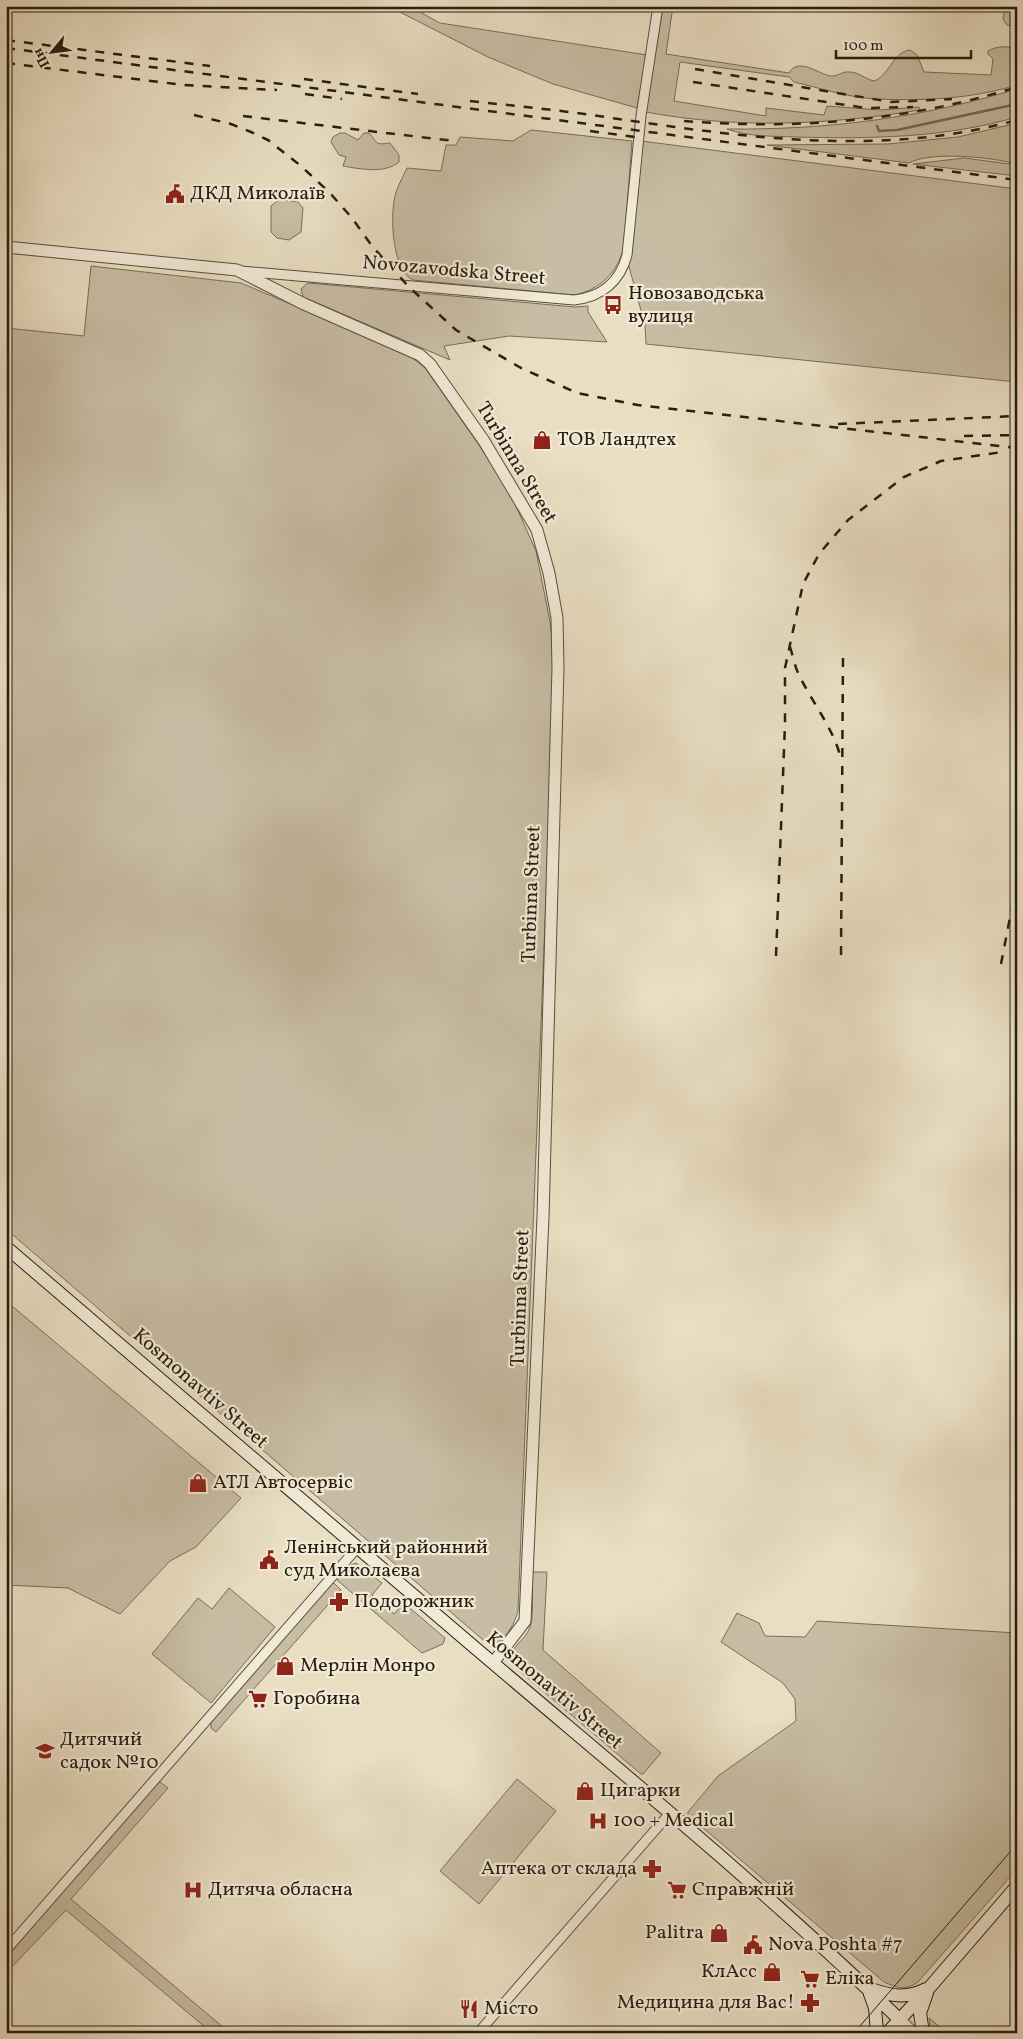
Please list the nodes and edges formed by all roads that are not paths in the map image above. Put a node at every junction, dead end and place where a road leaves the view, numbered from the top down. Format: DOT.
graph roads {
  1 [pos="658,6"];
  2 [pos="6,247"];
  3 [pos="236,270"];
  4 [pos="6,1247"];
  5 [pos="356,1548"];
  6 [pos="492,1663"];
  7 [pos="670,1813"];
  8 [pos="1017,1886"];
  9 [pos="6,1950"];
  10 [pos="867,1987"];
  11 [pos="930,1987"];
  12 [pos="900,2019"];
  13 [pos="478,2033"];
  14 [pos="877,2033"];
  15 [pos="887,2033"];
  16 [pos="913,2033"];
  17 [pos="923,2033"];
  1 -- 3 [label="street, Novozavodska Street"];
  2 -- 3 [label="street, Novozavodska Street"];
  3 -- 6 [label="street, Turbinna Street"];
  4 -- 5 [label="main road, Kosmonavtiv Street"];
  5 -- 6 [label="main road, Kosmonavtiv Street"];
  5 -- 9 [label="street"];
  6 -- 7 [label="main road, Kosmonavtiv Street"];
  7 -- 10 [label="main road, Kosmonavtiv Street"];
  7 -- 13 [label="street"];
  8 -- 11 [label="main road"];
  10 -- 11 [label="main road"];
  10 -- 12 [label="main road, Kosmonavtiv Street"];
  10 -- 14 [label="main road"];
  11 -- 12 [label="main road"];
  11 -- 17 [label="main road"];
  12 -- 15 [label="main road"];
  12 -- 16 [label="street, Kosmonavtiv Street"];
}
